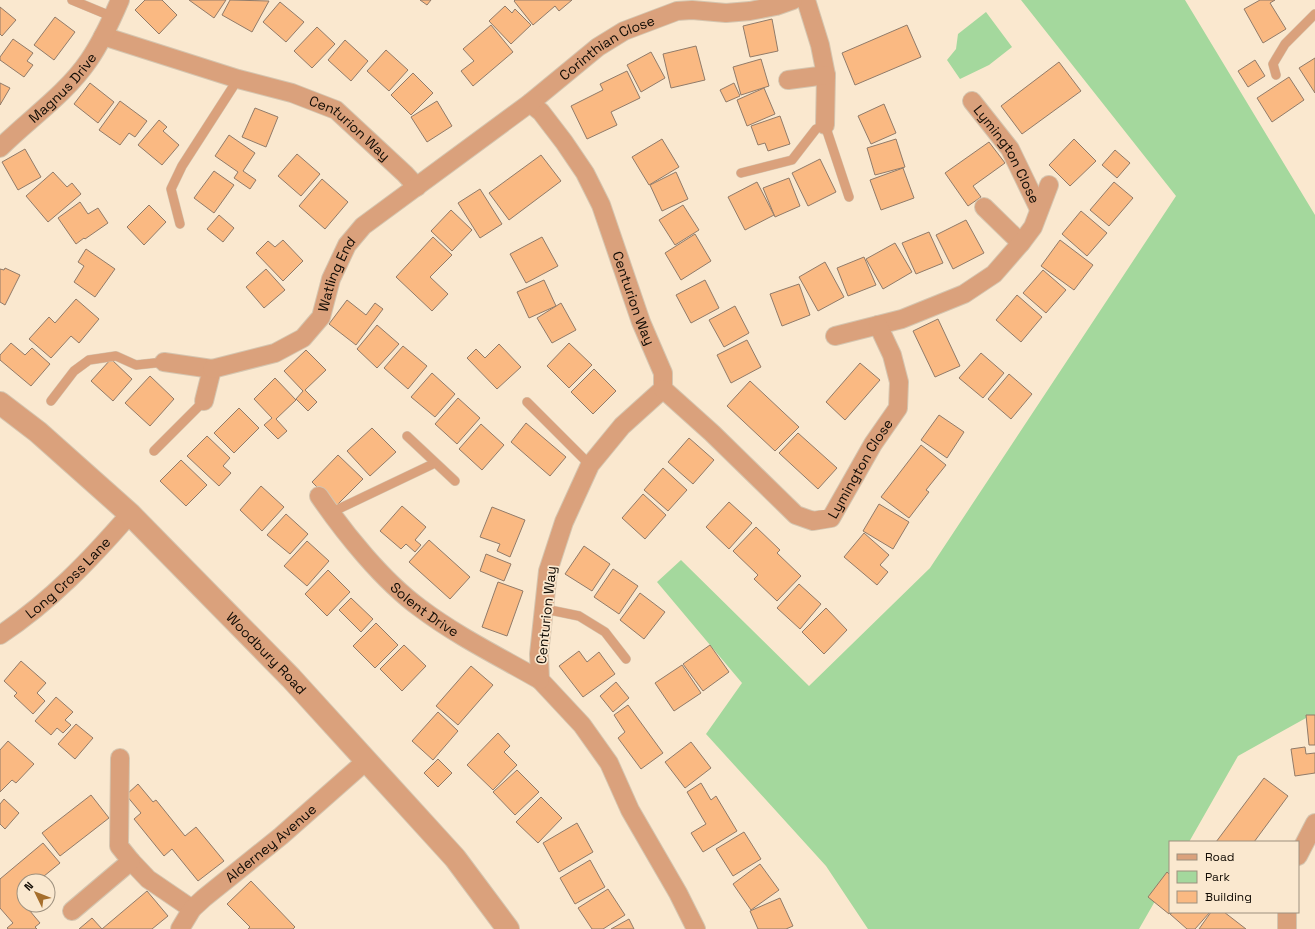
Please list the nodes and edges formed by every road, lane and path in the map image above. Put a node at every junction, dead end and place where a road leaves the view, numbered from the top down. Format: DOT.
graph roads {
  1 [pos="72,0"];
  2 [pos="120,0"];
  3 [pos="793,0"];
  4 [pos="806,0"];
  5 [pos="692,5"];
  6 [pos="1315,14"];
  7 [pos="113,17"];
  8 [pos="103,36"];
  9 [pos="826,75"];
  10 [pos="1276,75"];
  11 [pos="238,80"];
  12 [pos="788,80"];
  13 [pos="972,101"];
  14 [pos="530,103"];
  15 [pos="825,125"];
  16 [pos="0,148"];
  17 [pos="741,173"];
  18 [pos="1049,185"];
  19 [pos="417,187"];
  20 [pos="849,197"];
  21 [pos="984,207"];
  22 [pos="1039,209"];
  23 [pos="180,224"];
  24 [pos="1021,243"];
  25 [pos="878,325"];
  26 [pos="835,336"];
  27 [pos="164,362"];
  28 [pos="212,369"];
  29 [pos="663,389"];
  30 [pos="51,401"];
  31 [pos="204,401"];
  32 [pos="527,402"];
  33 [pos="0,403"];
  34 [pos="407,436"];
  35 [pos="154,451"];
  36 [pos="435,462"];
  37 [pos="590,465"];
  38 [pos="455,481"];
  39 [pos="319,496"];
  40 [pos="330,513"];
  41 [pos="130,514"];
  42 [pos="545,609"];
  43 [pos="0,635"];
  44 [pos="626,659"];
  45 [pos="540,680"];
  46 [pos="120,758"];
  47 [pos="366,761"];
  48 [pos="1315,823"];
  49 [pos="1299,854"];
  50 [pos="131,861"];
  51 [pos="192,909"];
  52 [pos="72,911"];
  53 [pos="1287,913"];
  54 [pos="180,929"];
  55 [pos="508,929"];
  56 [pos="696,929"];
  57 [pos="1287,929"];
  1 -- 7 [label="lane"];
  2 -- 7 [label="street, Magnus Drive"];
  3 -- 5 [label="street, Corinthian Close"];
  4 -- 9 [label="street"];
  5 -- 14 [label="street, Corinthian Close"];
  6 -- 10 [label="lane"];
  7 -- 8 [label="street, Magnus Drive"];
  8 -- 11 [label="street, Centurion Way"];
  8 -- 16 [label="street, Magnus Drive"];
  9 -- 12 [label="street"];
  9 -- 15 [label="street"];
  11 -- 19 [label="street, Centurion Way"];
  11 -- 23 [label="lane"];
  13 -- 22 [label="street, Lymington Close"];
  14 -- 19 [label="street"];
  14 -- 29 [label="street, Centurion Way"];
  15 -- 17 [label="lane"];
  15 -- 20 [label="lane"];
  18 -- 22 [label="street, Lymington Close"];
  19 -- 28 [label="street, Watling End"];
  21 -- 24 [label="street"];
  22 -- 24 [label="street, Lymington Close"];
  24 -- 25 [label="street, Lymington Close"];
  25 -- 26 [label="street, Lymington Close"];
  25 -- 29 [label="street, Lymington Close"];
  27 -- 28 [label="street, Watling End"];
  27 -- 30 [label="lane"];
  28 -- 31 [label="street"];
  29 -- 37 [label="street, Centurion Way"];
  31 -- 35 [label="lane"];
  32 -- 37 [label="lane"];
  33 -- 41 [label="street, Woodbury Road"];
  34 -- 36 [label="lane"];
  36 -- 38 [label="lane"];
  36 -- 40 [label="lane"];
  37 -- 42 [label="street, Centurion Way"];
  39 -- 40 [label="street, Solent Drive"];
  40 -- 45 [label="street, Solent Drive"];
  41 -- 43 [label="street, Long Cross Lane"];
  41 -- 47 [label="street, Woodbury Road"];
  42 -- 44 [label="lane"];
  42 -- 45 [label="street, Centurion Way"];
  45 -- 56 [label="street, Centurion Way"];
  46 -- 50 [label="street"];
  47 -- 51 [label="street, Alderney Avenue"];
  47 -- 55 [label="street, Woodbury Road"];
  48 -- 49 [label="street"];
  50 -- 51 [label="street"];
  50 -- 52 [label="street"];
  51 -- 54 [label="street, Alderney Avenue"];
  53 -- 57 [label="street"];
}
